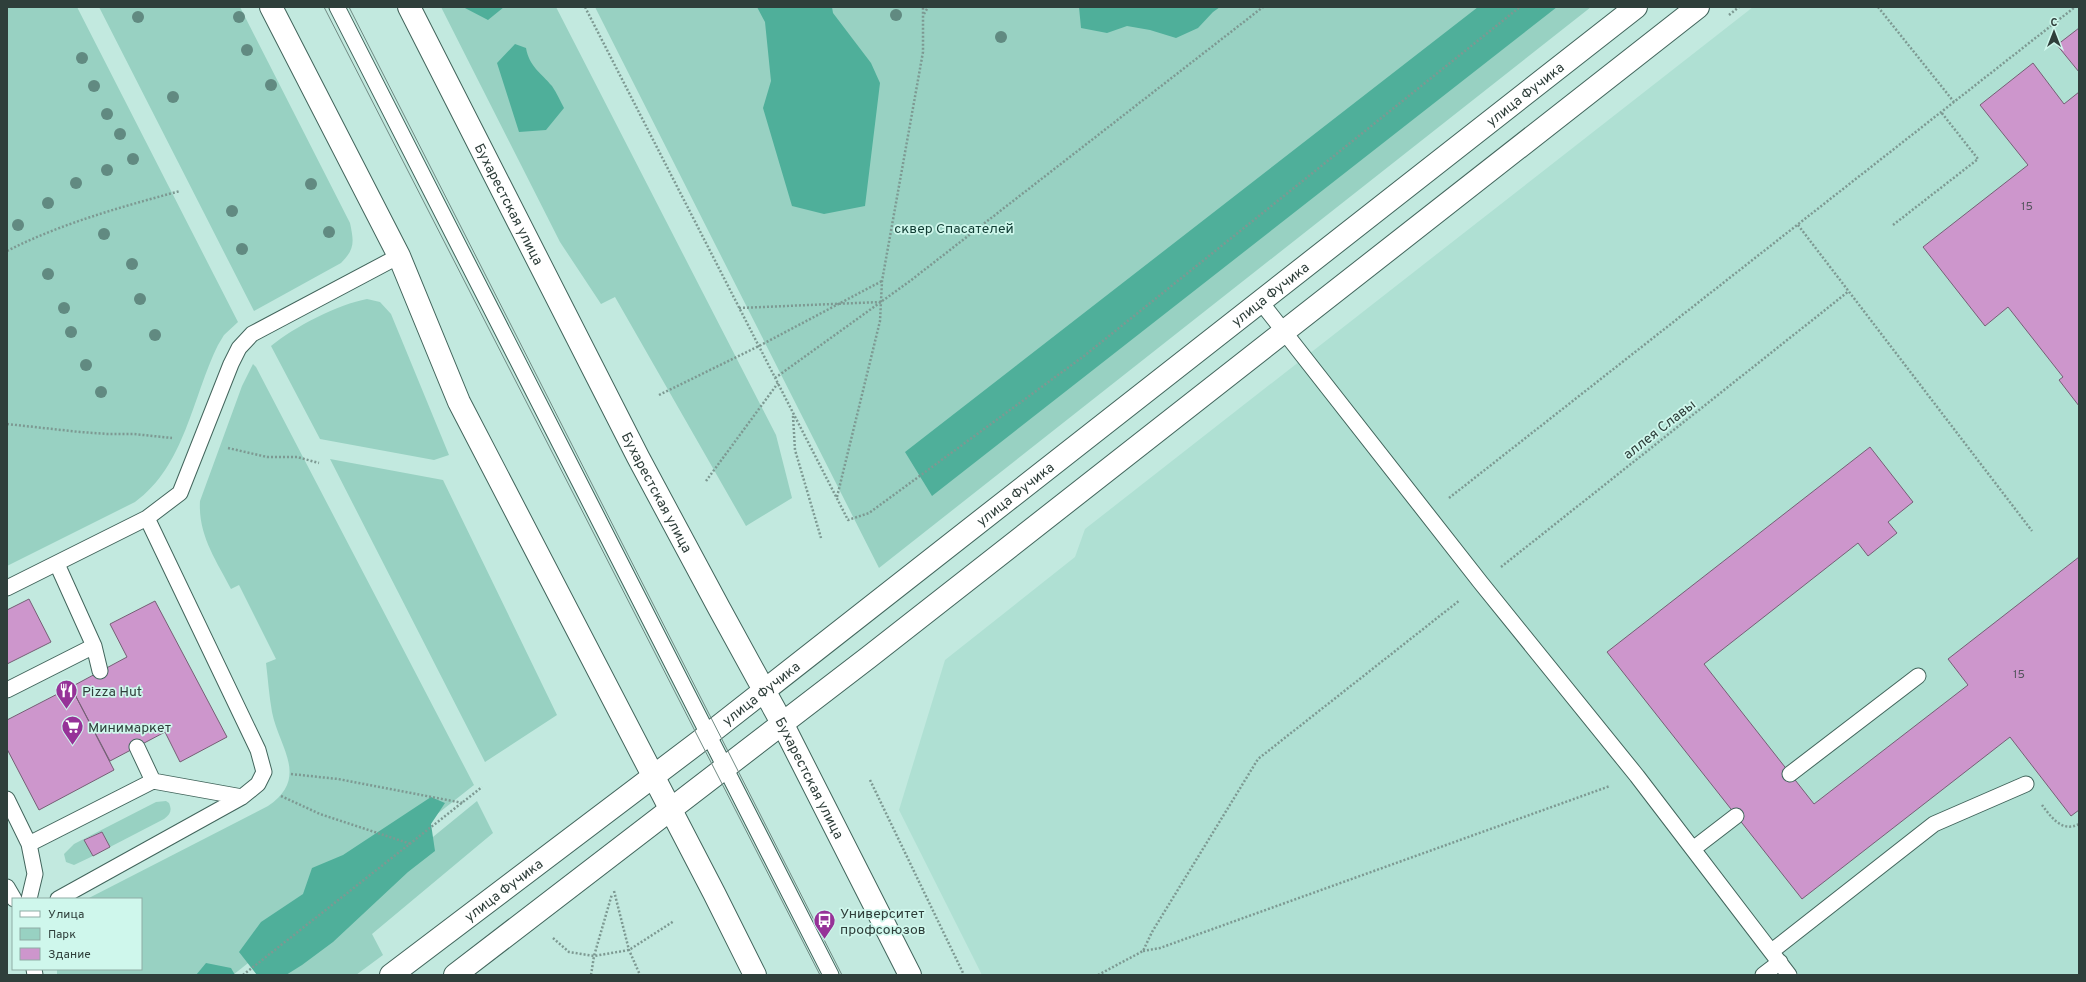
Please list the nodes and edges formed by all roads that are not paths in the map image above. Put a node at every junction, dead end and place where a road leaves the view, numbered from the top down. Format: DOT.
graph roads {
  1 [pos="271,7"];
  2 [pos="337,7"];
  3 [pos="409,7"];
  4 [pos="1636,7"];
  5 [pos="1698,7"];
  6 [pos="398,256"];
  7 [pos="1260,301"];
  8 [pos="1283,331"];
  9 [pos="147,518"];
  10 [pos="57,564"];
  11 [pos="7,588"];
  12 [pos="94,646"];
  13 [pos="100,671"];
  14 [pos="1918,676"];
  15 [pos="7,690"];
  16 [pos="763,690"];
  17 [pos="782,723"];
  18 [pos="708,734"];
  19 [pos="136,747"];
  20 [pos="725,767"];
  21 [pos="1790,774"];
  22 [pos="653,777"];
  23 [pos="153,781"];
  24 [pos="2026,784"];
  25 [pos="242,797"];
  26 [pos="7,799"];
  27 [pos="670,811"];
  28 [pos="1736,816"];
  29 [pos="30,844"];
  30 [pos="1693,849"];
  31 [pos="7,887"];
  32 [pos="13,898"];
  33 [pos="29,898"];
  34 [pos="60,898"];
  35 [pos="1776,957"];
  36 [pos="391,975"];
  37 [pos="455,975"];
  38 [pos="755,975"];
  39 [pos="831,975"];
  40 [pos="910,975"];
  41 [pos="1763,975"];
  42 [pos="1789,975"];
  1 -- 6 [label="street"];
  2 -- 18 [label="lane"];
  3 -- 16 [label="street, Бухарестская улица"];
  4 -- 7 [label="street, улица Фучика"];
  5 -- 8 [label="street"];
  6 -- 9 [label="lane"];
  6 -- 22 [label="street"];
  7 -- 8 [label="lane"];
  7 -- 16 [label="street, улица Фучика"];
  8 -- 17 [label="street"];
  8 -- 30 [label="lane"];
  9 -- 10 [label="lane"];
  9 -- 25 [label="lane"];
  10 -- 11 [label="lane"];
  10 -- 12 [label="lane"];
  12 -- 13 [label="lane"];
  12 -- 15 [label="lane"];
  14 -- 21 [label="lane"];
  16 -- 17 [label="street, Бухарестская улица"];
  16 -- 18 [label="street, улица Фучика"];
  17 -- 20 [label="street"];
  17 -- 40 [label="street, Бухарестская улица"];
  18 -- 20 [label="lane"];
  18 -- 22 [label="street, улица Фучика"];
  19 -- 23 [label="lane"];
  20 -- 27 [label="street"];
  20 -- 39 [label="lane"];
  22 -- 27 [label="street"];
  22 -- 36 [label="street, улица Фучика"];
  23 -- 25 [label="lane"];
  23 -- 29 [label="lane"];
  24 -- 35 [label="lane"];
  25 -- 34 [label="lane"];
  26 -- 29 [label="lane"];
  27 -- 37 [label="street"];
  27 -- 38 [label="street"];
  28 -- 30 [label="lane"];
  29 -- 33 [label="lane"];
  30 -- 35 [label="lane"];
  31 -- 32 [label="lane"];
  35 -- 41 [label="lane"];
  35 -- 42 [label="lane"];
}
